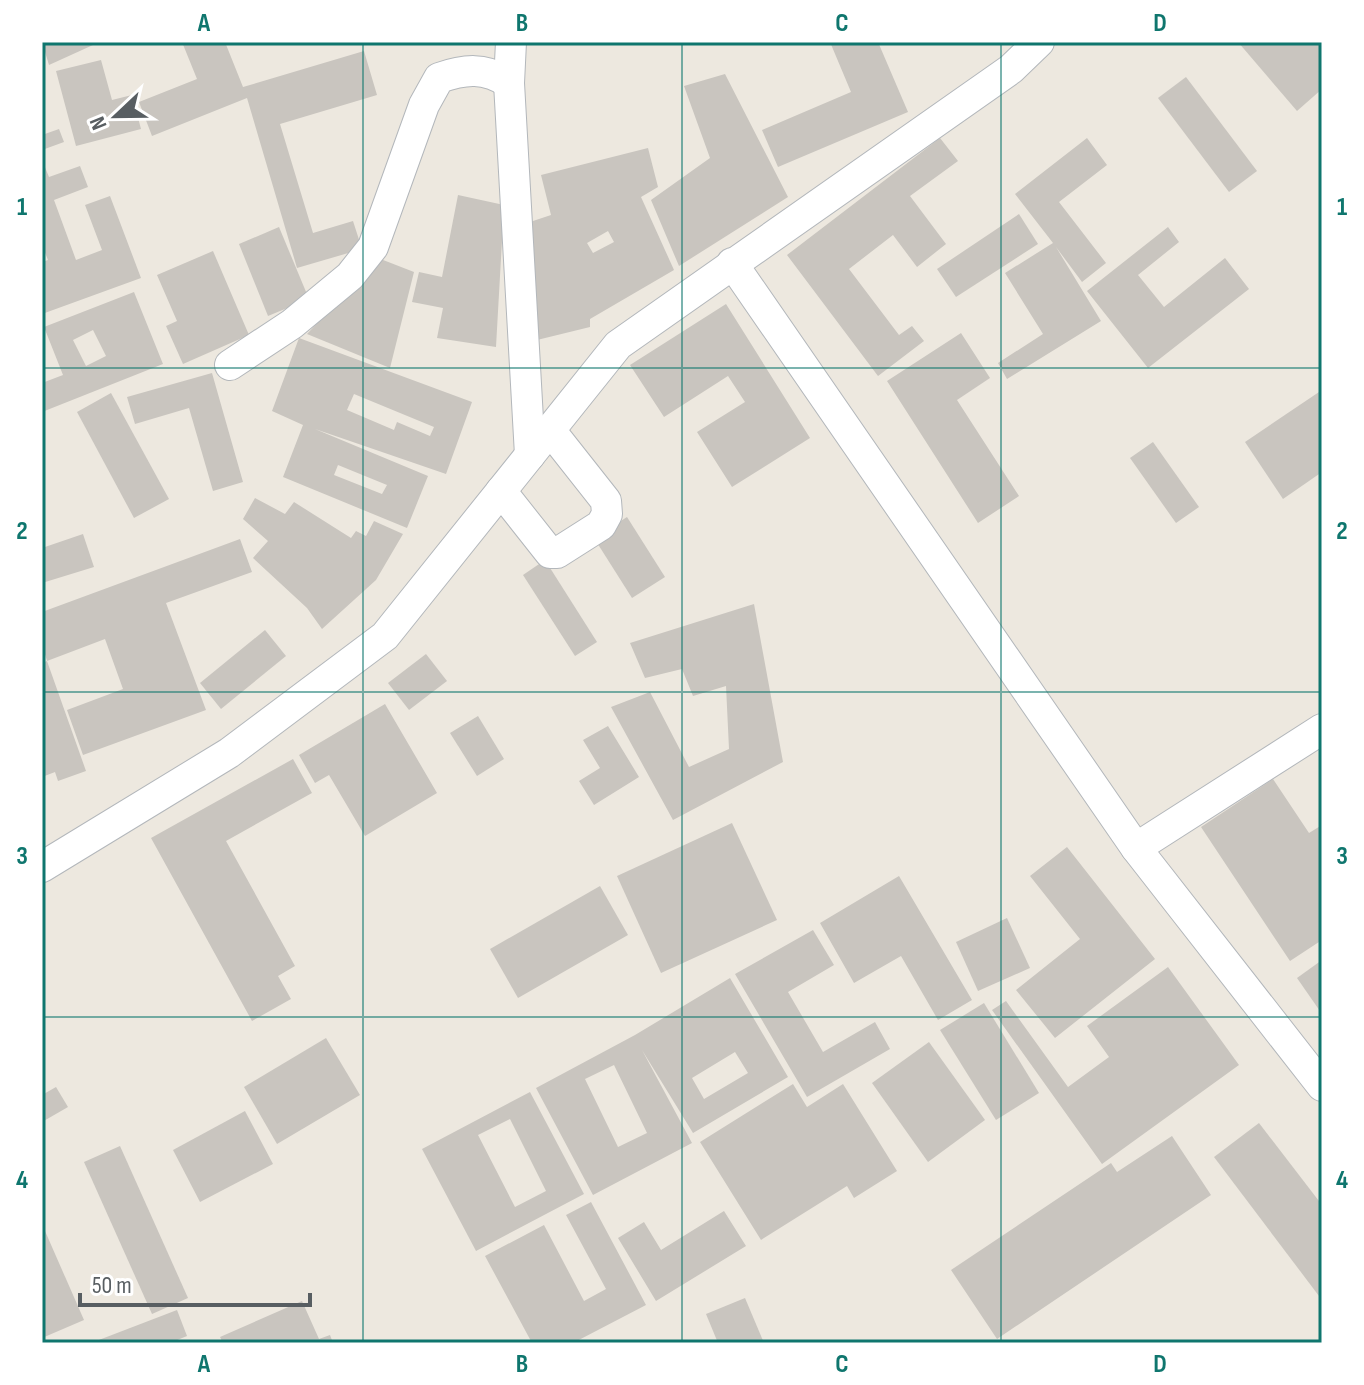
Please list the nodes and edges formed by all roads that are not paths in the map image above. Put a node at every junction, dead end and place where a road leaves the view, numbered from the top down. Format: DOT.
graph roads {
  1 [pos="511,42"];
  2 [pos="1039,42"];
  3 [pos="509,83"];
  4 [pos="732,263"];
  5 [pos="230,365"];
  6 [pos="550,430"];
  7 [pos="530,455"];
  8 [pos="501,491"];
  9 [pos="1322,729"];
  10 [pos="1136,848"];
  11 [pos="42,867"];
  12 [pos="1322,1086"];
  1 -- 3 [label="street"];
  2 -- 4 [label="street"];
  3 -- 5 [label="street"];
  3 -- 7 [label="street"];
  4 -- 6 [label="street"];
  4 -- 10 [label="street"];
  6 -- 7 [label="street"];
  6 -- 8 [label="street"];
  7 -- 8 [label="street"];
  8 -- 11 [label="street"];
  9 -- 10 [label="street"];
  10 -- 12 [label="street"];
}
